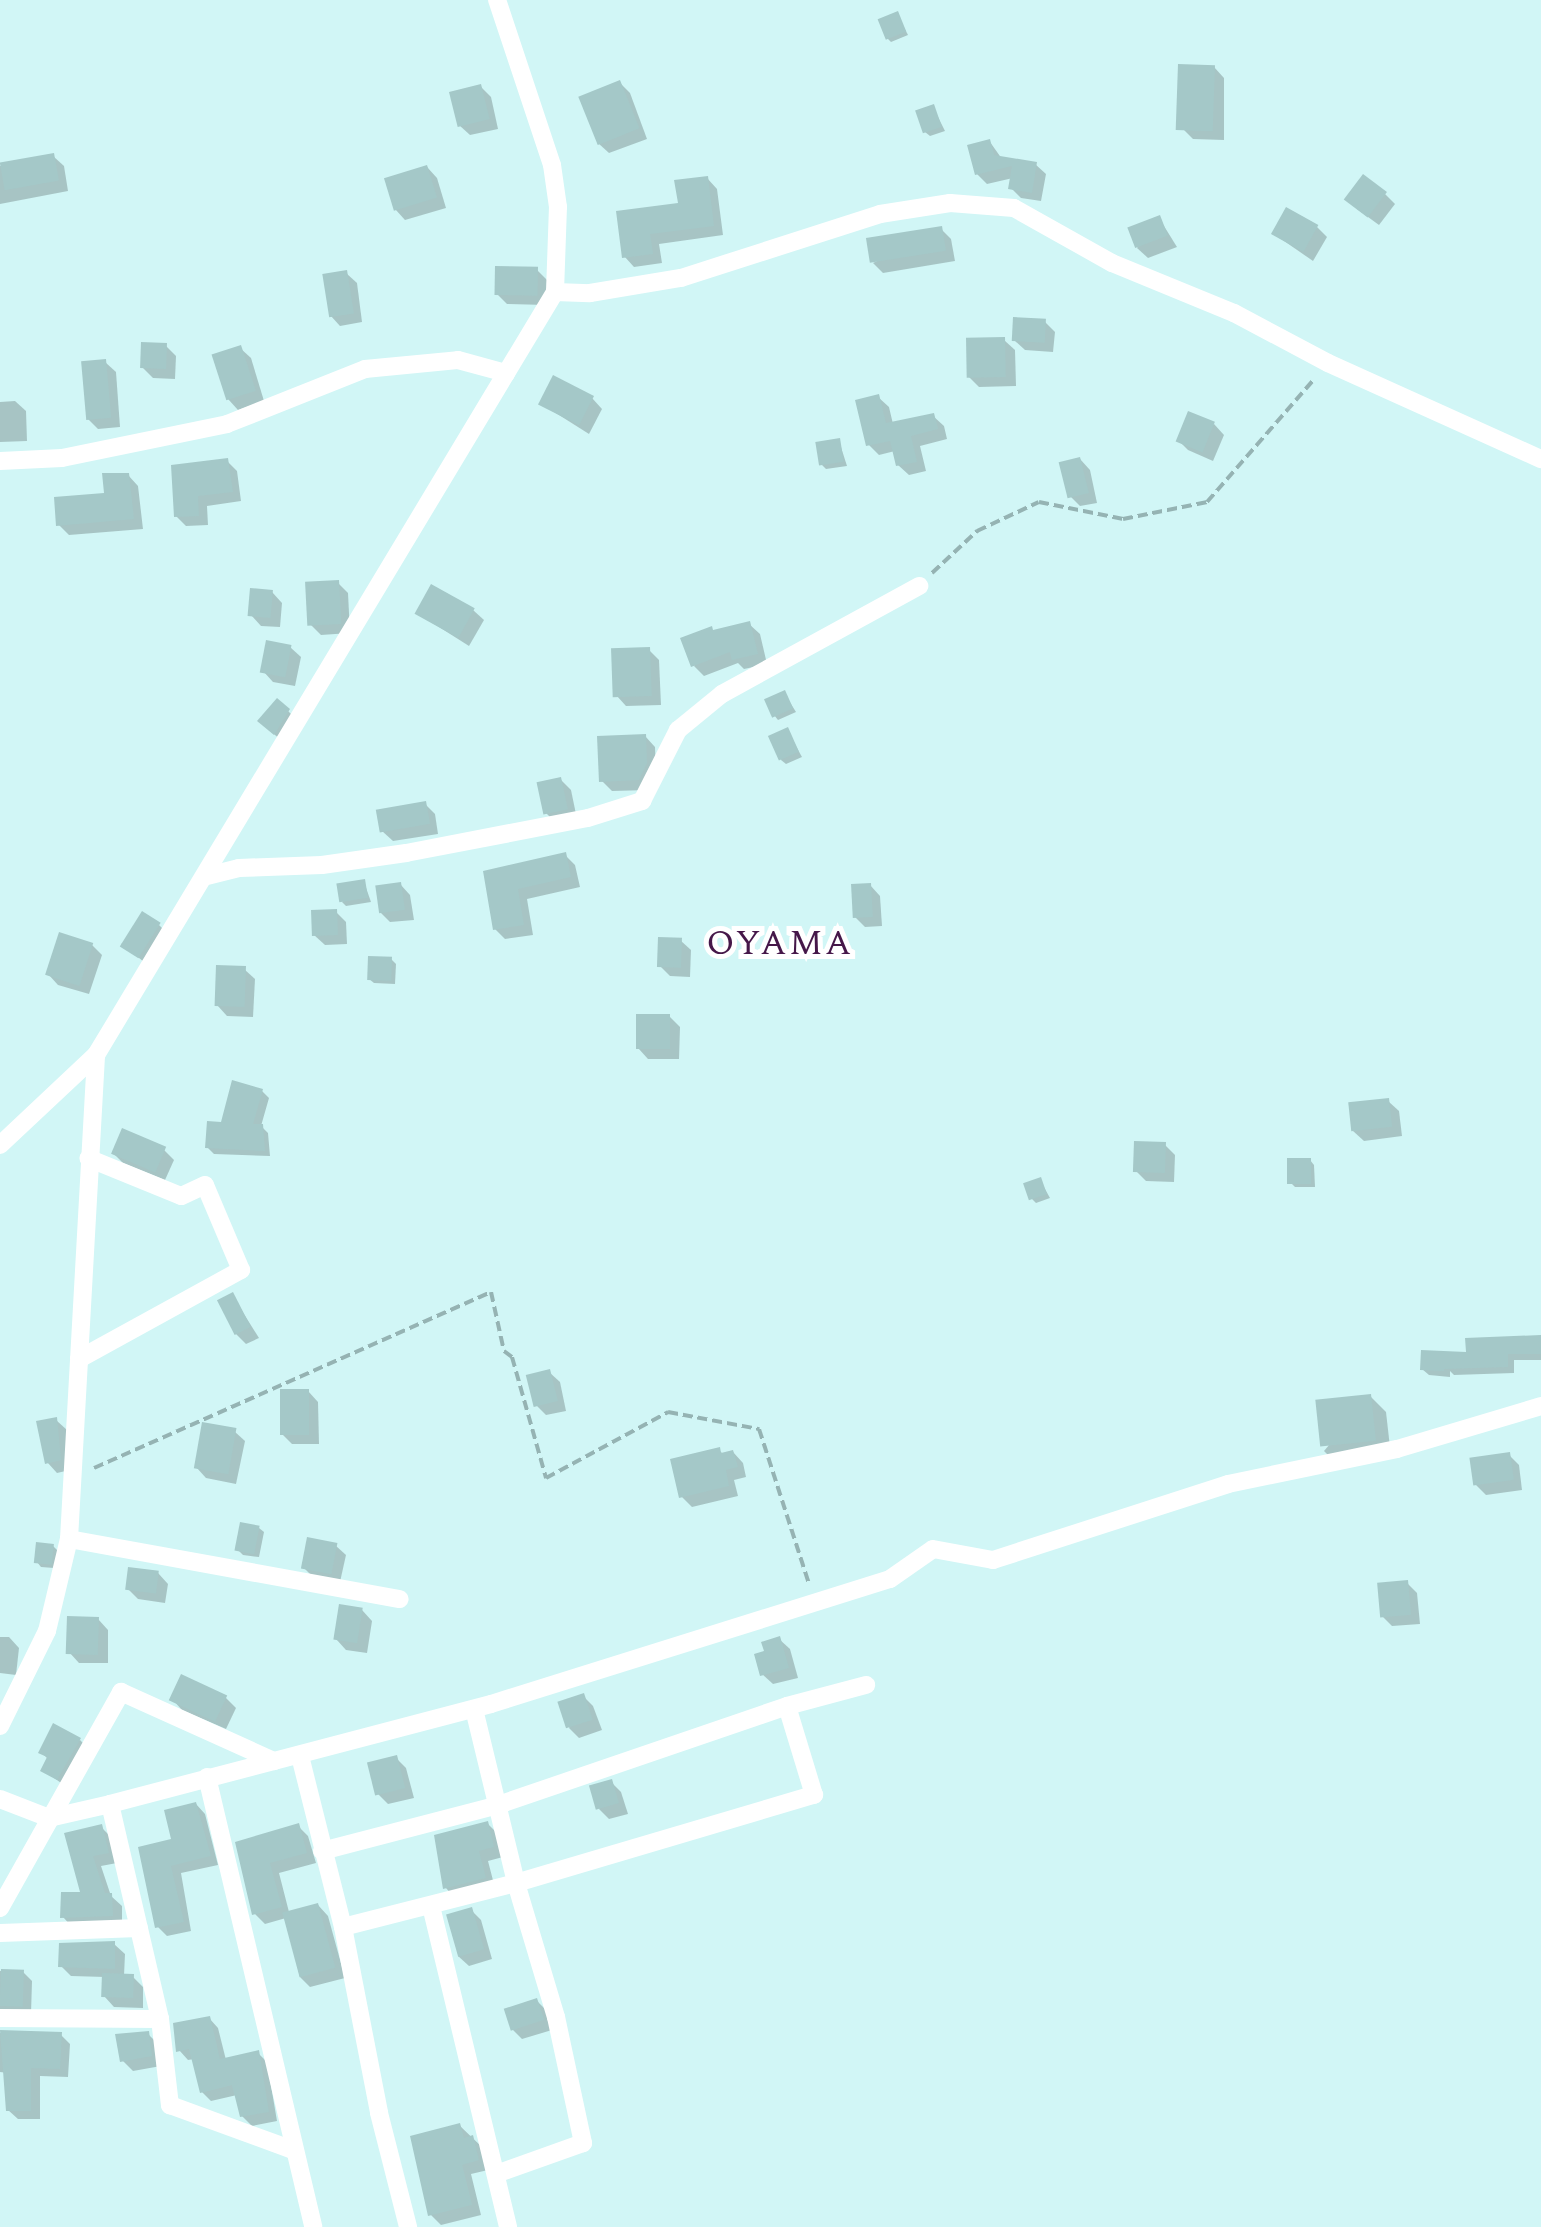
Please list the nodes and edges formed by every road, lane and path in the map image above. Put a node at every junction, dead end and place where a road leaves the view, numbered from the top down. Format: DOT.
graph roads {
  1 [pos="497,0"];
  2 [pos="555,292"];
  3 [pos="1328,363"];
  4 [pos="506,373"];
  5 [pos="1541,459"];
  6 [pos="0,462"];
  7 [pos="919,586"];
  8 [pos="207,876"];
  9 [pos="96,1055"];
  10 [pos="0,1145"];
  11 [pos="88,1158"];
  12 [pos="79,1359"];
  13 [pos="1541,1406"];
  14 [pos="70,1479"];
  15 [pos="69,1539"];
  16 [pos="400,1599"];
  17 [pos="815,1603"];
  18 [pos="866,1686"];
  19 [pos="787,1706"];
  20 [pos="474,1709"];
  21 [pos="0,1726"];
  22 [pos="300,1756"];
  23 [pos="274,1761"];
  24 [pos="208,1777"];
  25 [pos="0,1799"];
  26 [pos="110,1804"];
  27 [pos="498,1805"];
  28 [pos="49,1818"];
  29 [pos="322,1852"];
  30 [pos="516,1883"];
  31 [pos="431,1906"];
  32 [pos="0,1908"];
  33 [pos="342,1926"];
  34 [pos="139,1928"];
  35 [pos="0,1933"];
  36 [pos="0,2018"];
  37 [pos="160,2018"];
  38 [pos="293,2150"];
  39 [pos="496,2174"];
  40 [pos="313,2227"];
  41 [pos="408,2227"];
  42 [pos="508,2227"];
  1 -- 2 [label="street"];
  2 -- 3 [label="street"];
  2 -- 4 [label="street"];
  3 -- 5 [label="street"];
  3 -- 7 [label="path"];
  4 -- 6 [label="street"];
  4 -- 8 [label="street"];
  7 -- 8 [label="street"];
  8 -- 9 [label="street"];
  9 -- 10 [label="street"];
  9 -- 11 [label="street"];
  11 -- 12 [label="street"];
  11 -- 12 [label="street"];
  12 -- 14 [label="street"];
  13 -- 17 [label="street"];
  14 -- 15 [label="street"];
  14 -- 17 [label="path"];
  15 -- 16 [label="street"];
  15 -- 21 [label="street"];
  17 -- 20 [label="street"];
  18 -- 19 [label="street"];
  19 -- 27 [label="street"];
  19 -- 30 [label="street"];
  20 -- 22 [label="street"];
  20 -- 27 [label="street"];
  22 -- 23 [label="street"];
  22 -- 29 [label="street"];
  23 -- 24 [label="street"];
  23 -- 28 [label="street"];
  24 -- 26 [label="street"];
  24 -- 38 [label="street"];
  25 -- 28 [label="street"];
  26 -- 28 [label="street"];
  26 -- 34 [label="street"];
  27 -- 29 [label="street"];
  27 -- 30 [label="street"];
  28 -- 32 [label="street"];
  29 -- 33 [label="street"];
  30 -- 31 [label="street"];
  30 -- 39 [label="street"];
  31 -- 33 [label="street"];
  31 -- 39 [label="street"];
  33 -- 41 [label="street"];
  34 -- 35 [label="street"];
  34 -- 37 [label="street"];
  36 -- 37 [label="street"];
  37 -- 38 [label="street"];
  38 -- 40 [label="street"];
  39 -- 42 [label="street"];
}
